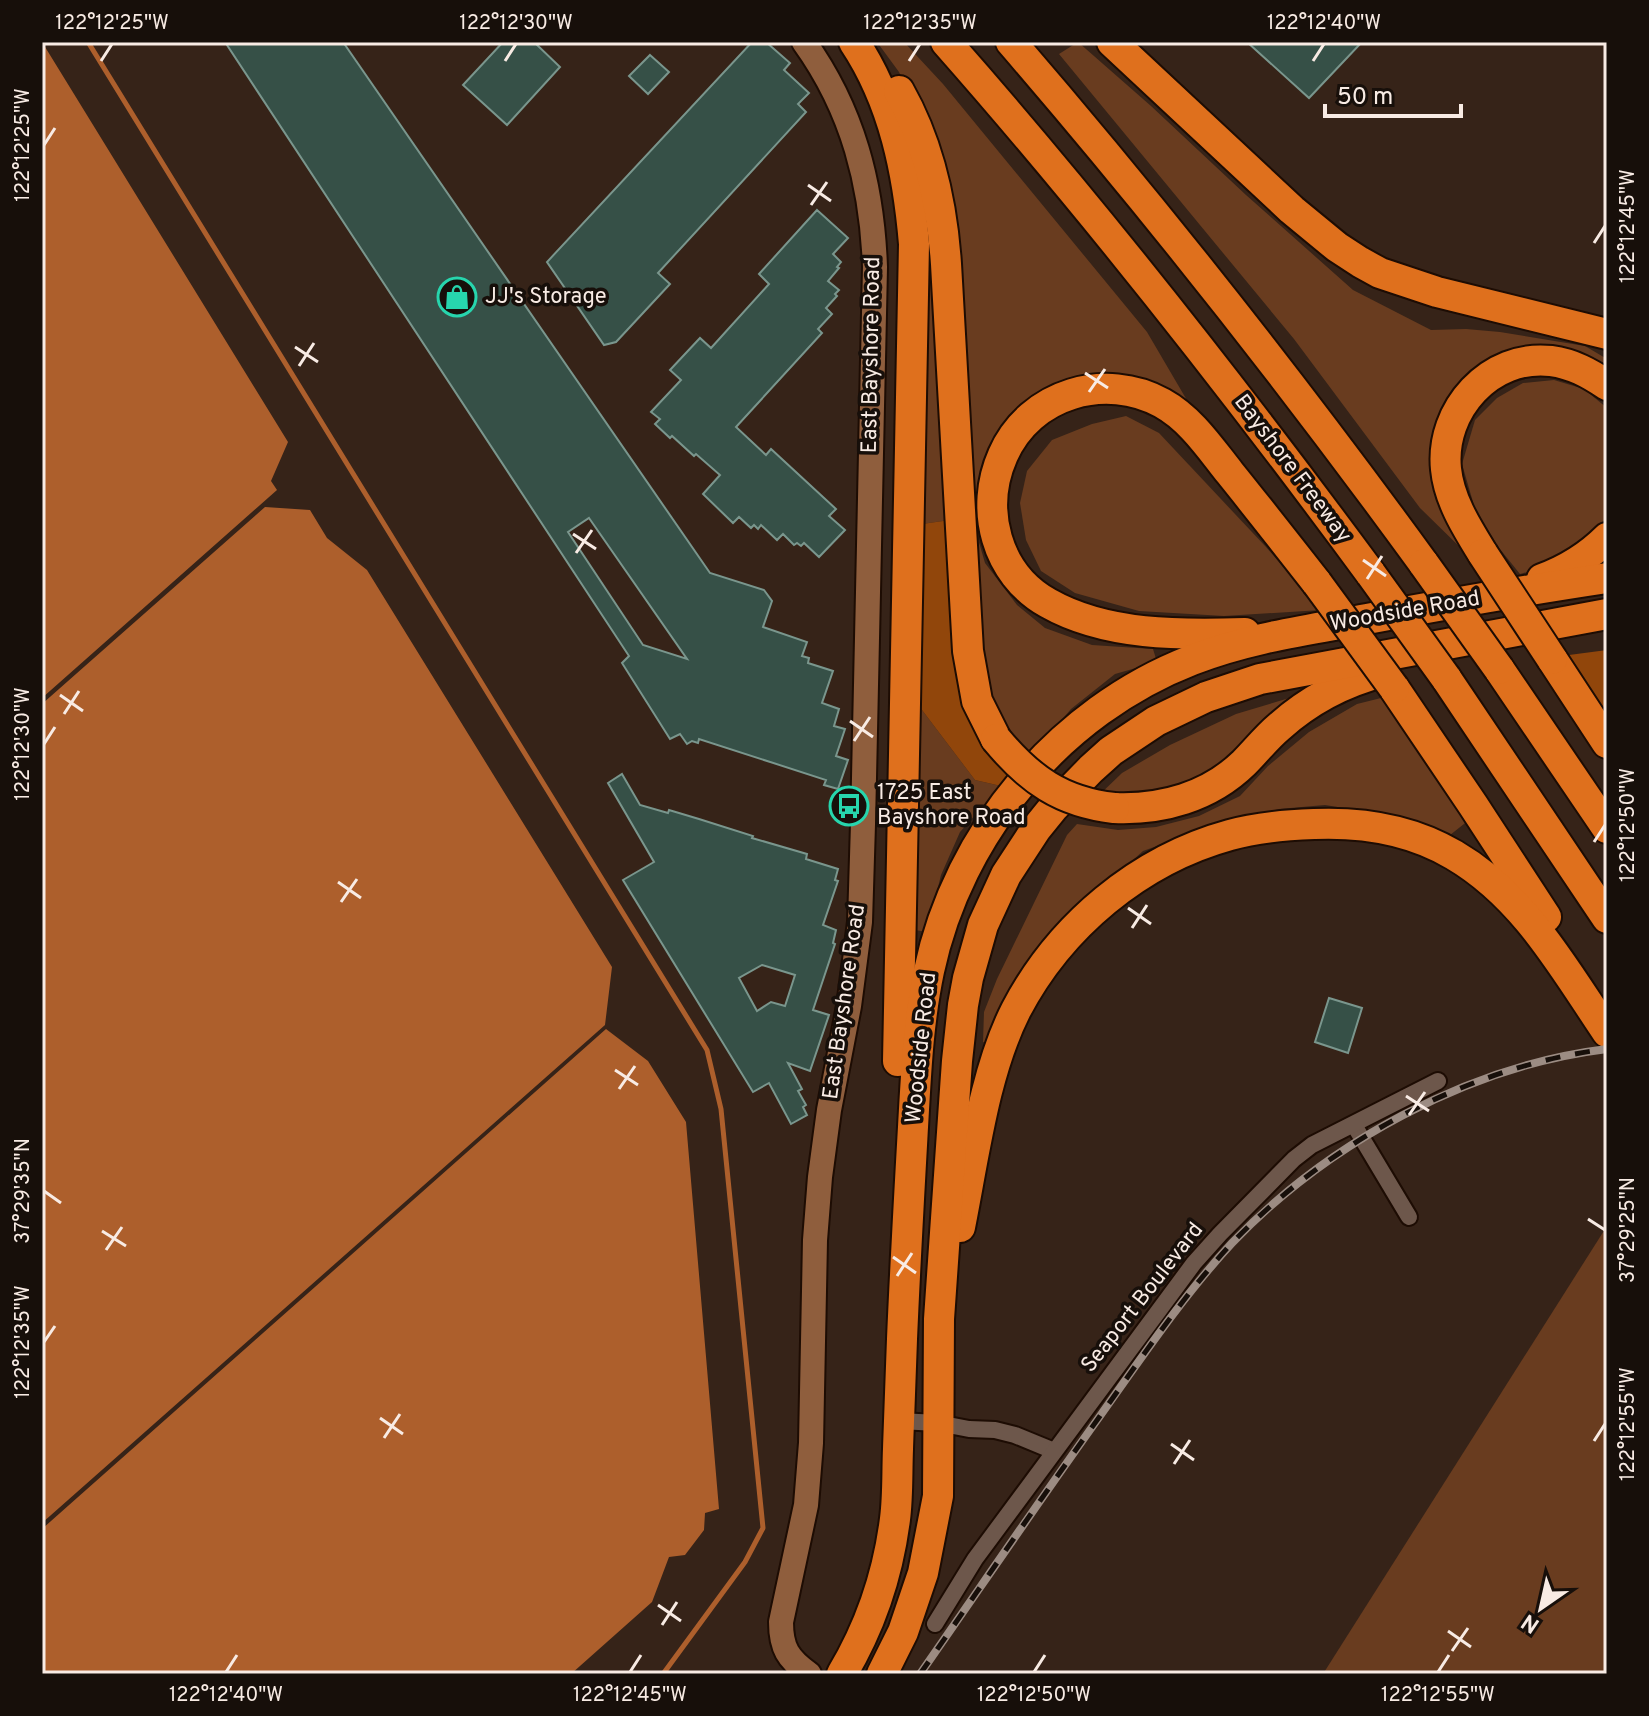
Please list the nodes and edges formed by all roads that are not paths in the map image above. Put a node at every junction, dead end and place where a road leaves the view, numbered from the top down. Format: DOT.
graph roads {
  1 [pos="804,42"];
  2 [pos="854,42"];
  3 [pos="867,42"];
  4 [pos="946,42"];
  5 [pos="1011,42"];
  6 [pos="1112,42"];
  7 [pos="1601,335"];
  8 [pos="1607,385"];
  9 [pos="1607,538"];
  10 [pos="1607,578"];
  11 [pos="1498,595"];
  12 [pos="1607,614"];
  13 [pos="1334,625"];
  14 [pos="1551,625"];
  15 [pos="1607,743"];
  16 [pos="1607,828"];
  17 [pos="1607,918"];
  18 [pos="1597,1004"];
  19 [pos="1607,1032"];
  20 [pos="1438,1081"];
  21 [pos="1354,1125"];
  22 [pos="1409,1217"];
  23 [pos="906,1251"];
  24 [pos="938,1367"];
  25 [pos="899,1421"];
  26 [pos="938,1423"];
  27 [pos="1054,1451"];
  28 [pos="935,1624"];
  29 [pos="809,1674"];
  30 [pos="842,1674"];
  31 [pos="882,1674"];
  1 -- 29 [label="street, East Bayshore Road"];
  2 -- 23 [label="highway"];
  3 -- 14 [label="highway, bridge"];
  4 -- 17 [label="highway, Bayshore Freeway, bridge"];
  5 -- 16 [label="highway, bridge"];
  6 -- 7 [label="highway"];
  8 -- 15 [label="highway, bridge"];
  9 -- 11 [label="highway"];
  10 -- 11 [label="highway, Woodside Road"];
  11 -- 13 [label="highway, Woodside Road"];
  12 -- 14 [label="highway, Woodside Road"];
  13 -- 18 [label="highway, bridge"];
  13 -- 23 [label="highway, Woodside Road"];
  14 -- 24 [label="highway, Woodside Road"];
  18 -- 19 [label="highway"];
  18 -- 24 [label="highway"];
  20 -- 21 [label="street, Seaport Boulevard"];
  21 -- 22 [label="street"];
  21 -- 27 [label="street, Seaport Boulevard"];
  23 -- 25 [label="highway, Woodside Road"];
  24 -- 26 [label="highway, Woodside Road"];
  25 -- 26 [label="street"];
  25 -- 30 [label="highway, Woodside Road"];
  26 -- 27 [label="street"];
  26 -- 31 [label="highway, Woodside Road"];
  27 -- 28 [label="street, Seaport Boulevard"];
}
